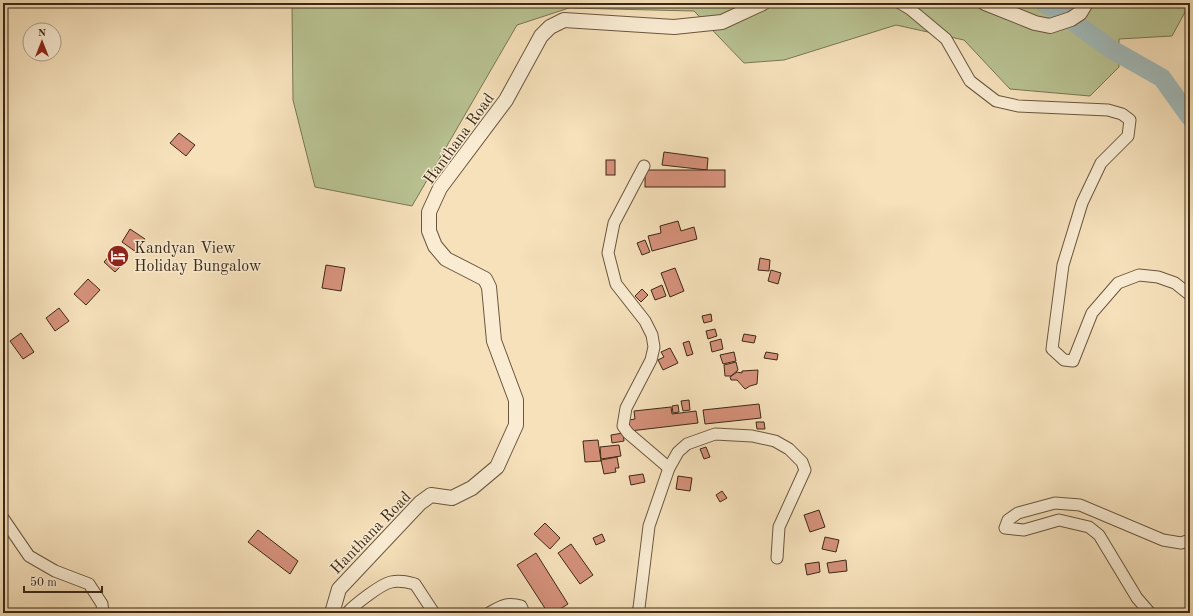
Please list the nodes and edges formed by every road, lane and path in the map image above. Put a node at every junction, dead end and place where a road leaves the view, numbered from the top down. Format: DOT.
graph roads {
  1 [pos="763,3"];
  2 [pos="900,3"];
  3 [pos="985,3"];
  4 [pos="1086,3"];
  5 [pos="644,166"];
  6 [pos="1190,296"];
  7 [pos="669,468"];
  8 [pos="3,518"];
  9 [pos="1190,540"];
  10 [pos="777,558"];
  11 [pos="103,613"];
  12 [pos="332,613"];
  13 [pos="347,613"];
  14 [pos="434,613"];
  15 [pos="489,613"];
  16 [pos="524,613"];
  17 [pos="637,613"];
  18 [pos="1150,613"];
  1 -- 12 [label="street, Hanthana Road"];
  2 -- 6 [label="street"];
  3 -- 4 [label="street"];
  5 -- 7 [label="street"];
  7 -- 10 [label="street"];
  7 -- 17 [label="street"];
  8 -- 11 [label="street"];
  9 -- 18 [label="street"];
  13 -- 14 [label="street"];
  15 -- 16 [label="street"];
}
